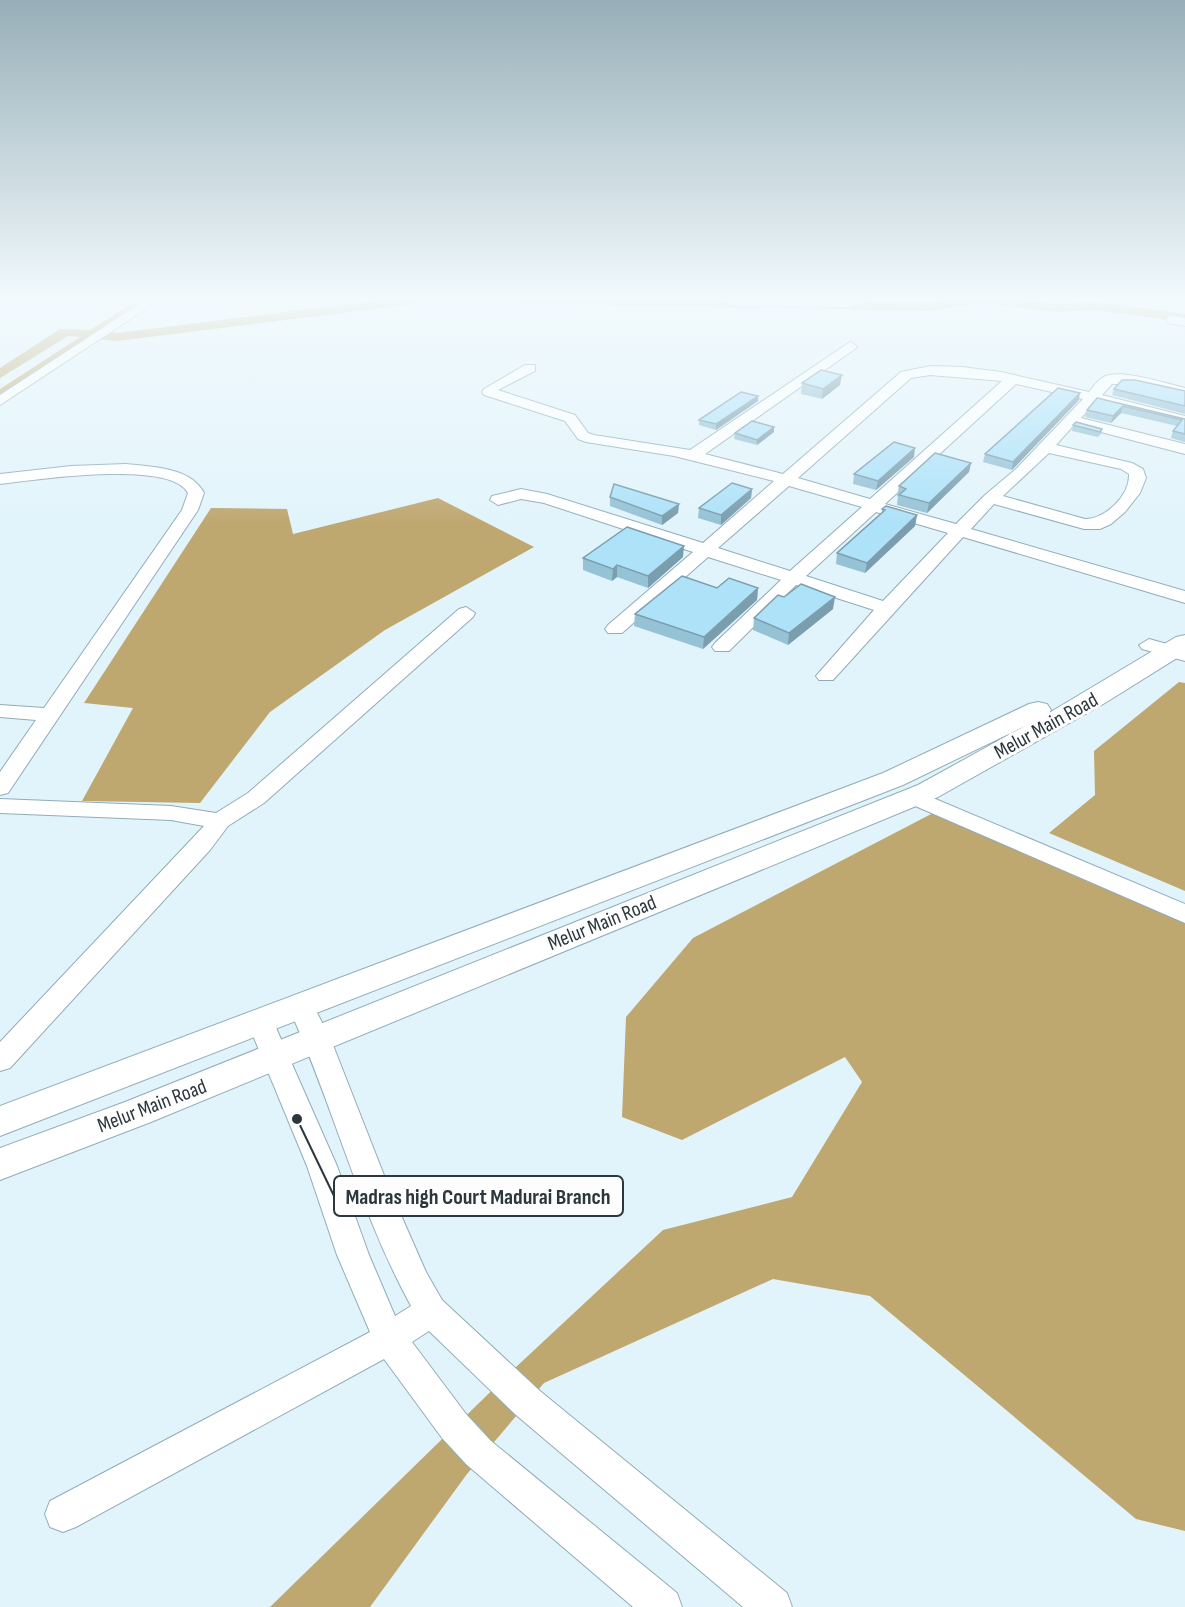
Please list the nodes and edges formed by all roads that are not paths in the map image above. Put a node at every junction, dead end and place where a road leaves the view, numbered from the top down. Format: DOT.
graph roads {
  1 [pos="42,374"];
  2 [pos="519,374"];
  3 [pos="810,374"];
  4 [pos="910,374"];
  5 [pos="971,374"];
  6 [pos="1013,379"];
  7 [pos="1185,393"];
  8 [pos="1092,398"];
  9 [pos="0,401"];
  10 [pos="1071,420"];
  11 [pos="1185,421"];
  12 [pos="1156,441"];
  13 [pos="1045,447"];
  14 [pos="1185,449"];
  15 [pos="693,455"];
  16 [pos="1126,466"];
  17 [pos="0,479"];
  18 [pos="783,479"];
  19 [pos="991,498"];
  20 [pos="498,500"];
  21 [pos="874,505"];
  22 [pos="962,530"];
  23 [pos="705,551"];
  24 [pos="792,579"];
  25 [pos="1185,597"];
  26 [pos="886,608"];
  27 [pos="466,613"];
  28 [pos="1185,622"];
  29 [pos="615,629"];
  30 [pos="722,647"];
  31 [pos="1173,648"];
  32 [pos="826,676"];
  33 [pos="0,711"];
  34 [pos="50,715"];
  35 [pos="0,788"];
  36 [pos="914,797"];
  37 [pos="0,806"];
  38 [pos="220,821"];
  39 [pos="1185,914"];
  40 [pos="301,1006"];
  41 [pos="260,1021"];
  42 [pos="317,1040"];
  43 [pos="276,1056"];
  44 [pos="0,1060"];
  45 [pos="0,1121"];
  46 [pos="0,1164"];
  47 [pos="431,1311"];
  48 [pos="389,1339"];
  49 [pos="63,1514"];
  50 [pos="663,1607"];
  51 [pos="773,1607"];
  1 -- 9 [label="street"];
  2 -- 15 [label="street"];
  3 -- 15 [label="street"];
  4 -- 18 [label="street"];
  5 -- 6 [label="street"];
  6 -- 8 [label="street"];
  6 -- 21 [label="street"];
  7 -- 8 [label="street"];
  8 -- 10 [label="street"];
  8 -- 11 [label="street"];
  10 -- 12 [label="street"];
  10 -- 13 [label="street"];
  12 -- 14 [label="street"];
  12 -- 16 [label="street"];
  13 -- 16 [label="street"];
  13 -- 19 [label="street"];
  15 -- 18 [label="street"];
  16 -- 19 [label="street"];
  17 -- 34 [label="street"];
  18 -- 21 [label="street"];
  18 -- 23 [label="street"];
  19 -- 22 [label="street"];
  20 -- 23 [label="street"];
  21 -- 22 [label="street"];
  21 -- 24 [label="street"];
  22 -- 25 [label="street"];
  22 -- 26 [label="street"];
  23 -- 24 [label="street"];
  23 -- 29 [label="street"];
  24 -- 26 [label="street"];
  24 -- 30 [label="street"];
  26 -- 32 [label="street"];
  27 -- 38 [label="street"];
  28 -- 31 [label="main road, Melur Main Road"];
  31 -- 36 [label="main road, Melur Main Road"];
  31 -- 40 [label="main road, Melur Main Road"];
  33 -- 34 [label="street"];
  34 -- 35 [label="street"];
  36 -- 39 [label="street"];
  36 -- 42 [label="main road, Melur Main Road"];
  37 -- 38 [label="street"];
  38 -- 44 [label="street"];
  40 -- 41 [label="main road, Melur Main Road"];
  40 -- 42 [label="street"];
  41 -- 43 [label="street"];
  41 -- 45 [label="main road, Melur Main Road"];
  42 -- 43 [label="main road, Melur Main Road"];
  42 -- 47 [label="street"];
  43 -- 46 [label="main road, Melur Main Road"];
  43 -- 48 [label="street"];
  47 -- 48 [label="street"];
  47 -- 51 [label="street"];
  48 -- 49 [label="street"];
  48 -- 50 [label="street"];
}
